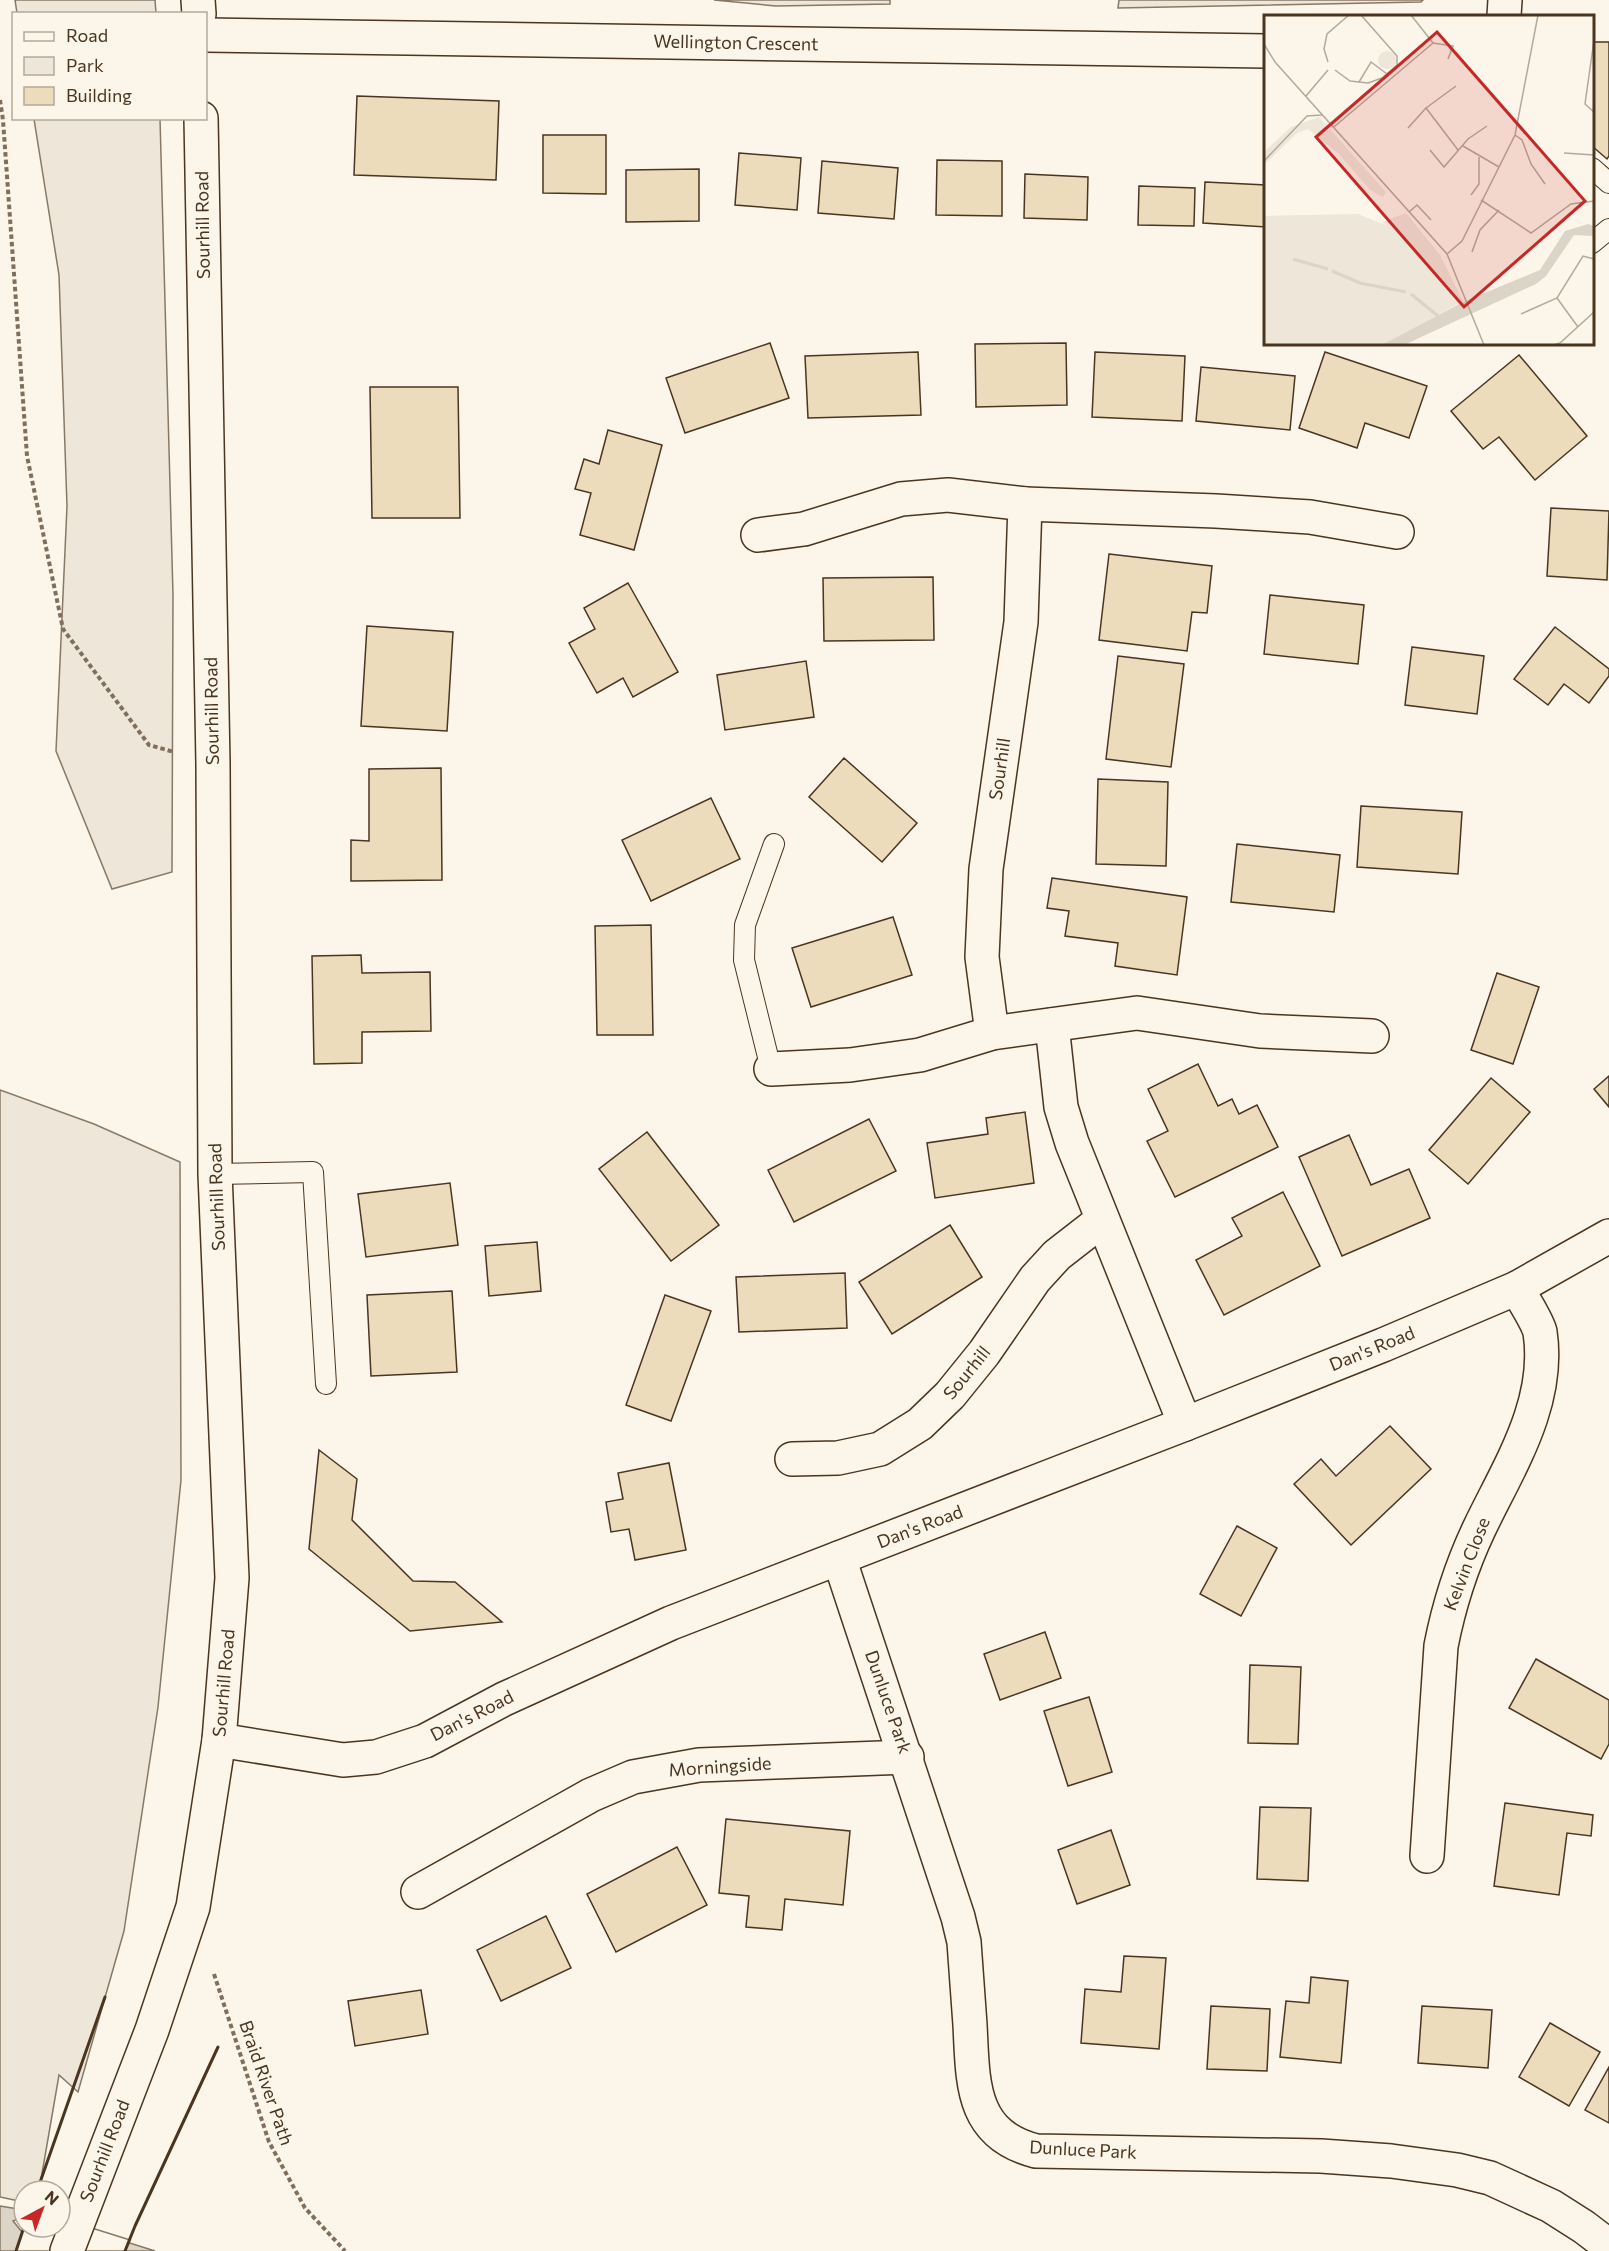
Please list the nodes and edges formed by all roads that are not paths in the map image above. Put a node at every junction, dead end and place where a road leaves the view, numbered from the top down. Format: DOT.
graph roads {
  1 [pos="1505,0"];
  2 [pos="1504,15"];
  3 [pos="207,35"];
  4 [pos="1264,51"];
  5 [pos="201,120"];
  6 [pos="1594,169"];
  7 [pos="1609,183"];
  8 [pos="1609,229"];
  9 [pos="1594,242"];
  10 [pos="1025,504"];
  11 [pos="1397,532"];
  12 [pos="758,535"];
  13 [pos="774,844"];
  14 [pos="1053,1025"];
  15 [pos="992,1033"];
  16 [pos="1372,1036"];
  17 [pos="771,1069"];
  18 [pos="215,1174"];
  19 [pos="1102,1220"];
  20 [pos="1609,1236"];
  21 [pos="1516,1288"];
  22 [pos="326,1384"];
  23 [pos="1185,1424"];
  24 [pos="792,1459"];
  25 [pos="839,1558"];
  26 [pos="219,1740"];
  27 [pos="907,1757"];
  28 [pos="1427,1856"];
  29 [pos="418,1892"];
  30 [pos="1609,2246"];
  31 [pos="67,2251"];
  1 -- 2 [label="street"];
  3 -- 4 [label="street, Wellington Crescent"];
  5 -- 18 [label="street, Sourhill Road"];
  6 -- 7 [label="lane"];
  8 -- 9 [label="lane"];
  10 -- 11 [label="street"];
  10 -- 12 [label="street"];
  10 -- 15 [label="street, Sourhill"];
  13 -- 17 [label="lane"];
  14 -- 15 [label="street"];
  14 -- 16 [label="street"];
  14 -- 19 [label="street"];
  15 -- 17 [label="street"];
  18 -- 22 [label="lane"];
  18 -- 26 [label="street, Sourhill Road"];
  19 -- 23 [label="street"];
  19 -- 24 [label="street, Sourhill"];
  20 -- 21 [label="street, Dan's Road"];
  21 -- 23 [label="street, Dan's Road"];
  21 -- 28 [label="street, Kelvin Close"];
  23 -- 25 [label="street, Dan's Road"];
  25 -- 26 [label="street, Dan's Road"];
  25 -- 27 [label="street, Dunluce Park"];
  26 -- 31 [label="street, Sourhill Road"];
  27 -- 29 [label="street, Morningside"];
  27 -- 30 [label="street, Dunluce Park"];
}
